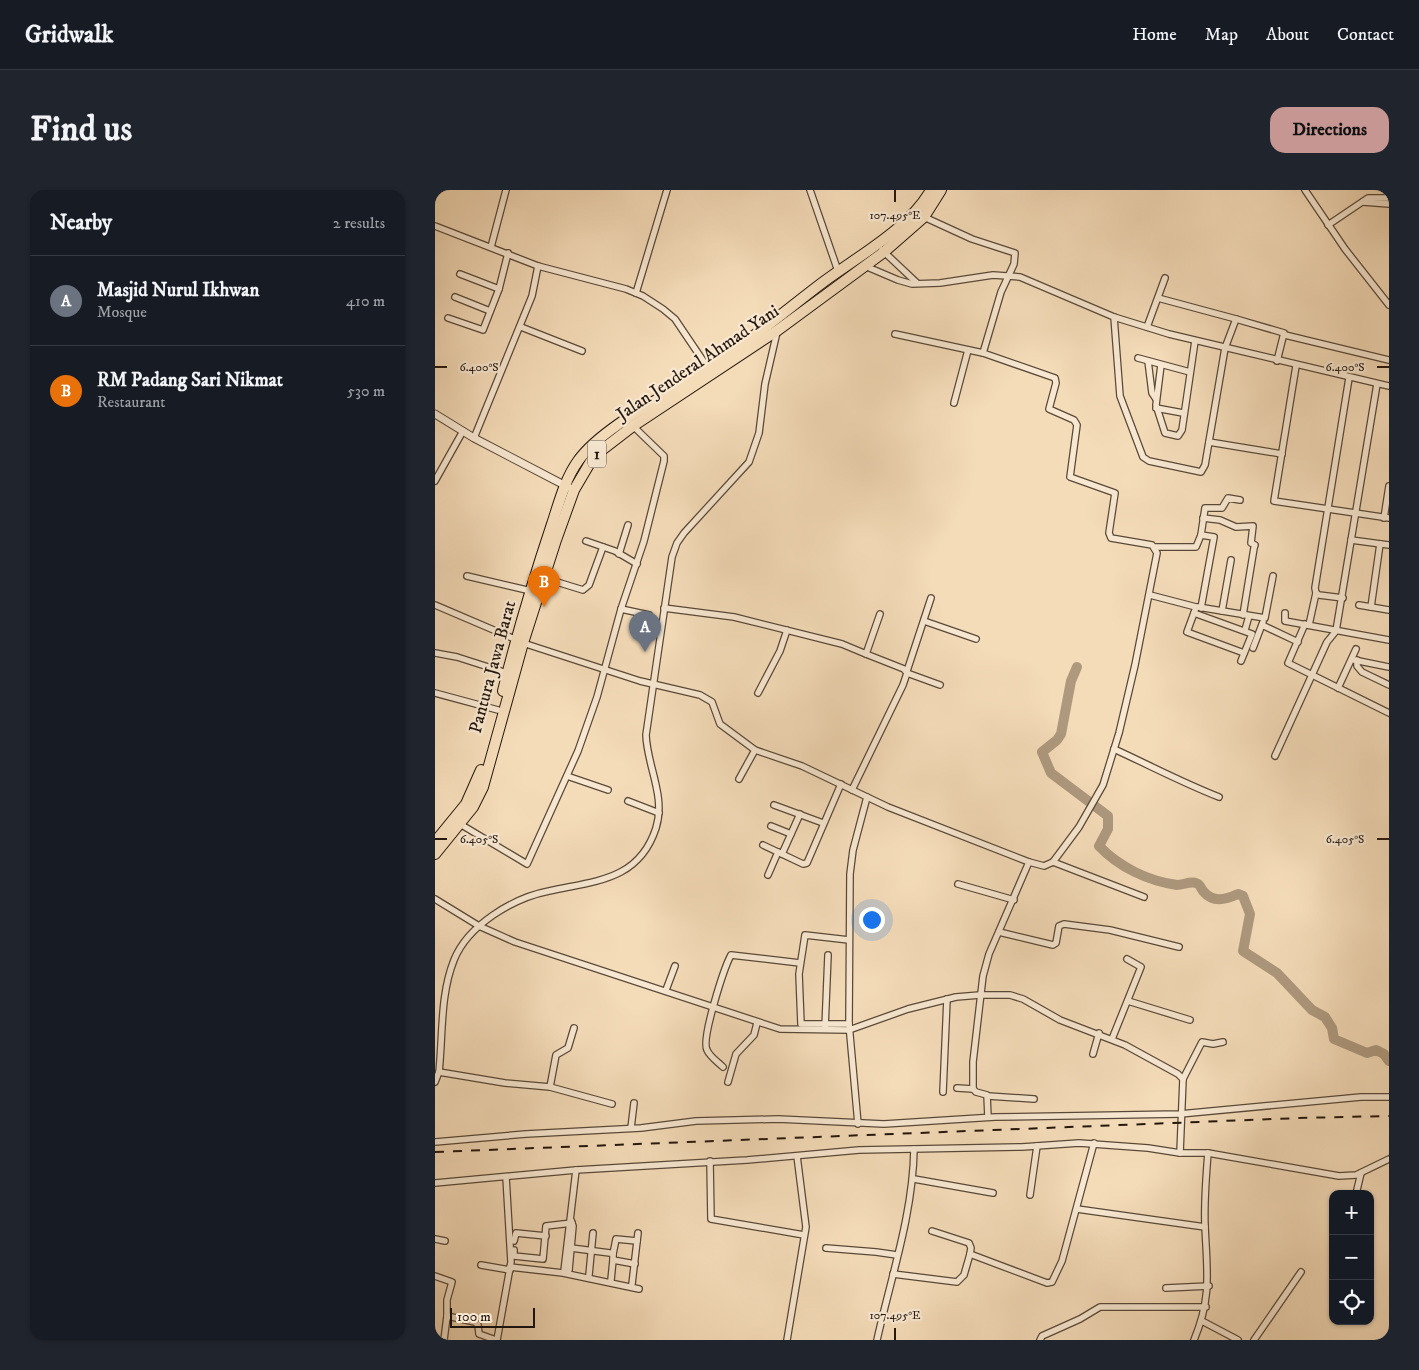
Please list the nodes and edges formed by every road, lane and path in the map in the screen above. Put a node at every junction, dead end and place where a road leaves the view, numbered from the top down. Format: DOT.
graph roads {
  1 [pos="506,190"];
  2 [pos="667,190"];
  3 [pos="810,190"];
  4 [pos="931,190"];
  5 [pos="941,190"];
  6 [pos="1305,190"];
  7 [pos="1389,198"];
  8 [pos="1363,202"];
  9 [pos="1389,204"];
  10 [pos="924,218"];
  11 [pos="1328,225"];
  12 [pos="435,226"];
  13 [pos="876,244"];
  14 [pos="491,247"];
  15 [pos="884,252"];
  16 [pos="508,253"];
  17 [pos="538,266"];
  18 [pos="865,266"];
  19 [pos="838,271"];
  20 [pos="460,274"];
  21 [pos="1009,275"];
  22 [pos="1165,278"];
  23 [pos="917,284"];
  24 [pos="499,289"];
  25 [pos="636,292"];
  26 [pos="455,297"];
  27 [pos="1158,298"];
  28 [pos="1389,305"];
  29 [pos="490,311"];
  30 [pos="1114,317"];
  31 [pos="448,318"];
  32 [pos="1236,319"];
  33 [pos="521,327"];
  34 [pos="1147,327"];
  35 [pos="778,330"];
  36 [pos="895,334"];
  37 [pos="1285,335"];
  38 [pos="1195,341"];
  39 [pos="1225,348"];
  40 [pos="968,350"];
  41 [pos="582,351"];
  42 [pos="983,353"];
  43 [pos="1137,358"];
  44 [pos="1389,360"];
  45 [pos="1148,361"];
  46 [pos="1277,361"];
  47 [pos="1161,365"];
  48 [pos="1296,366"];
  49 [pos="708,368"];
  50 [pos="1190,372"];
  51 [pos="1349,378"];
  52 [pos="1377,384"];
  53 [pos="1389,386"];
  54 [pos="1156,400"];
  55 [pos="954,403"];
  56 [pos="1156,408"];
  57 [pos="1183,413"];
  58 [pos="435,414"];
  59 [pos="633,426"];
  60 [pos="463,431"];
  61 [pos="475,438"];
  62 [pos="1209,442"];
  63 [pos="1282,454"];
  64 [pos="435,481"];
  65 [pos="570,488"];
  66 [pos="1389,489"];
  67 [pos="1240,500"];
  68 [pos="1328,509"];
  69 [pos="1356,514"];
  70 [pos="1203,518"];
  71 [pos="1387,518"];
  72 [pos="628,524"];
  73 [pos="1201,535"];
  74 [pos="1351,540"];
  75 [pos="586,541"];
  76 [pos="1380,544"];
  77 [pos="1389,545"];
  78 [pos="603,547"];
  79 [pos="1155,547"];
  80 [pos="619,554"];
  81 [pos="1231,560"];
  82 [pos="637,564"];
  83 [pos="467,576"];
  84 [pos="1273,576"];
  85 [pos="544,578"];
  86 [pos="531,591"];
  87 [pos="1316,593"];
  88 [pos="1150,595"];
  89 [pos="931,598"];
  90 [pos="1343,598"];
  91 [pos="435,605"];
  92 [pos="1359,605"];
  93 [pos="664,608"];
  94 [pos="1371,608"];
  95 [pos="1197,609"];
  96 [pos="621,610"];
  97 [pos="1389,610"];
  98 [pos="1222,611"];
  99 [pos="1285,613"];
  100 [pos="880,614"];
  101 [pos="649,615"];
  102 [pos="1246,615"];
  103 [pos="924,621"];
  104 [pos="1307,625"];
  105 [pos="787,630"];
  106 [pos="1245,630"];
  107 [pos="1336,631"];
  108 [pos="976,639"];
  109 [pos="1389,640"];
  110 [pos="520,641"];
  111 [pos="1298,642"];
  112 [pos="1253,648"];
  113 [pos="1356,649"];
  114 [pos="435,653"];
  115 [pos="1244,653"];
  116 [pos="866,654"];
  117 [pos="1354,660"];
  118 [pos="1241,661"];
  119 [pos="1389,667"];
  120 [pos="604,668"];
  121 [pos="907,672"];
  122 [pos="507,673"];
  123 [pos="1312,676"];
  124 [pos="653,684"];
  125 [pos="1389,684"];
  126 [pos="940,685"];
  127 [pos="1338,688"];
  128 [pos="435,693"];
  129 [pos="757,693"];
  130 [pos="498,710"];
  131 [pos="1389,713"];
  132 [pos="1114,749"];
  133 [pos="755,750"];
  134 [pos="1275,756"];
  135 [pos="567,776"];
  136 [pos="739,779"];
  137 [pos="841,784"];
  138 [pos="608,790"];
  139 [pos="852,790"];
  140 [pos="1219,796"];
  141 [pos="867,797"];
  142 [pos="628,801"];
  143 [pos="774,805"];
  144 [pos="659,813"];
  145 [pos="800,814"];
  146 [pos="823,823"];
  147 [pos="460,824"];
  148 [pos="771,826"];
  149 [pos="791,834"];
  150 [pos="435,842"];
  151 [pos="763,846"];
  152 [pos="780,853"];
  153 [pos="435,854"];
  154 [pos="1029,862"];
  155 [pos="1053,862"];
  156 [pos="768,875"];
  157 [pos="958,884"];
  158 [pos="1144,897"];
  159 [pos="435,899"];
  160 [pos="1014,900"];
  161 [pos="479,926"];
  162 [pos="999,932"];
  163 [pos="849,940"];
  164 [pos="1179,947"];
  165 [pos="828,955"];
  166 [pos="1127,959"];
  167 [pos="800,963"];
  168 [pos="675,966"];
  169 [pos="666,990"];
  170 [pos="980,994"];
  171 [pos="947,999"];
  172 [pos="1128,1001"];
  173 [pos="713,1006"];
  174 [pos="1190,1020"];
  175 [pos="757,1022"];
  176 [pos="801,1027"];
  177 [pos="825,1027"];
  178 [pos="849,1027"];
  179 [pos="574,1028"];
  180 [pos="1099,1033"];
  181 [pos="1112,1039"];
  182 [pos="1223,1042"];
  183 [pos="1093,1054"];
  184 [pos="723,1068"];
  185 [pos="439,1072"];
  186 [pos="1183,1079"];
  187 [pos="435,1082"];
  188 [pos="728,1082"];
  189 [pos="550,1087"];
  190 [pos="957,1088"];
  191 [pos="973,1088"];
  192 [pos="943,1092"];
  193 [pos="988,1096"];
  194 [pos="1389,1097"];
  195 [pos="1034,1099"];
  196 [pos="634,1103"];
  197 [pos="613,1104"];
  198 [pos="1180,1114"];
  199 [pos="988,1117"];
  200 [pos="858,1124"];
  201 [pos="631,1128"];
  202 [pos="435,1142"];
  203 [pos="1094,1143"];
  204 [pos="1037,1146"];
  205 [pos="914,1149"];
  206 [pos="1180,1153"];
  207 [pos="1208,1153"];
  208 [pos="797,1156"];
  209 [pos="1389,1159"];
  210 [pos="711,1162"];
  211 [pos="576,1170"];
  212 [pos="1361,1173"];
  213 [pos="506,1177"];
  214 [pos="914,1179"];
  215 [pos="435,1183"];
  216 [pos="1357,1190"];
  217 [pos="993,1193"];
  218 [pos="1030,1195"];
  219 [pos="1077,1209"];
  220 [pos="571,1222"];
  221 [pos="1205,1227"];
  222 [pos="932,1231"];
  223 [pos="593,1233"];
  224 [pos="638,1233"];
  225 [pos="804,1235"];
  226 [pos="545,1236"];
  227 [pos="435,1239"];
  228 [pos="445,1241"];
  229 [pos="637,1241"];
  230 [pos="826,1248"];
  231 [pos="591,1250"];
  232 [pos="970,1254"];
  233 [pos="897,1256"];
  234 [pos="613,1257"];
  235 [pos="543,1259"];
  236 [pos="635,1264"];
  237 [pos="481,1265"];
  238 [pos="542,1267"];
  239 [pos="510,1268"];
  240 [pos="1301,1272"];
  241 [pos="893,1274"];
  242 [pos="589,1275"];
  243 [pos="435,1276"];
  244 [pos="611,1280"];
  245 [pos="632,1284"];
  246 [pos="1209,1286"];
  247 [pos="1166,1288"];
  248 [pos="639,1289"];
  249 [pos="1206,1307"];
  250 [pos="447,1316"];
  251 [pos="1202,1321"];
  252 [pos="444,1340"];
  253 [pos="497,1340"];
  254 [pos="787,1340"];
  255 [pos="877,1340"];
  256 [pos="1040,1340"];
  257 [pos="1194,1340"];
  258 [pos="1238,1340"];
  259 [pos="1254,1340"];
  1 -- 14 [label="street"];
  2 -- 25 [label="street"];
  3 -- 19 [label="street"];
  4 -- 13 [label="highway, Pantura Jawa Barat / 1"];
  5 -- 10 [label="highway, Jalan Jenderal Ahmad Yani / 1"];
  6 -- 11 [label="street"];
  7 -- 8 [label="street"];
  8 -- 9 [label="street"];
  8 -- 11 [label="street"];
  10 -- 15 [label="highway, Jalan Jenderal Ahmad Yani / 1"];
  10 -- 21 [label="street"];
  11 -- 28 [label="street"];
  12 -- 14 [label="street"];
  13 -- 15 [label="street"];
  13 -- 19 [label="highway, Pantura Jawa Barat / 1"];
  14 -- 16 [label="street"];
  15 -- 18 [label="highway, Jalan Jenderal Ahmad Yani / 1"];
  15 -- 23 [label="street"];
  16 -- 17 [label="street"];
  16 -- 24 [label="street"];
  17 -- 25 [label="street"];
  17 -- 33 [label="street"];
  18 -- 23 [label="street"];
  18 -- 35 [label="highway, Jalan Jenderal Ahmad Yani / 1"];
  19 -- 49 [label="highway, Pantura Jawa Barat / 1"];
  20 -- 24 [label="street"];
  21 -- 23 [label="street"];
  21 -- 30 [label="street"];
  21 -- 42 [label="street"];
  22 -- 27 [label="street"];
  24 -- 29 [label="street"];
  25 -- 49 [label="street"];
  26 -- 29 [label="street"];
  27 -- 32 [label="street"];
  27 -- 34 [label="street"];
  29 -- 31 [label="street"];
  30 -- 34 [label="street"];
  30 -- 62 [label="street"];
  32 -- 37 [label="street"];
  32 -- 39 [label="street"];
  33 -- 41 [label="street"];
  33 -- 61 [label="street"];
  34 -- 38 [label="street"];
  35 -- 59 [label="highway, Jalan Jenderal Ahmad Yani / 1"];
  35 -- 93 [label="street"];
  36 -- 40 [label="street"];
  37 -- 44 [label="street"];
  37 -- 46 [label="street"];
  38 -- 39 [label="street"];
  38 -- 50 [label="street"];
  39 -- 46 [label="street"];
  39 -- 62 [label="street"];
  40 -- 42 [label="street"];
  40 -- 55 [label="street"];
  42 -- 79 [label="street"];
  43 -- 45 [label="street"];
  45 -- 47 [label="street"];
  45 -- 54 [label="street"];
  46 -- 48 [label="street"];
  47 -- 50 [label="street"];
  47 -- 54 [label="street"];
  48 -- 51 [label="street"];
  48 -- 63 [label="street"];
  49 -- 65 [label="highway, Pantura Jawa Barat / 1"];
  50 -- 57 [label="street"];
  51 -- 52 [label="street"];
  51 -- 68 [label="street"];
  52 -- 53 [label="street"];
  52 -- 69 [label="street"];
  54 -- 56 [label="street"];
  56 -- 57 [label="street"];
  56 -- 57 [label="street"];
  58 -- 60 [label="street"];
  59 -- 65 [label="highway, Jalan Jenderal Ahmad Yani / 1"];
  59 -- 82 [label="street"];
  60 -- 61 [label="street"];
  60 -- 64 [label="street"];
  61 -- 65 [label="street"];
  62 -- 63 [label="street"];
  63 -- 68 [label="street"];
  65 -- 85 [label="highway, Jalan Jenderal Ahmad Yani / 1"];
  65 -- 86 [label="highway, Pantura Jawa Barat / 1"];
  66 -- 71 [label="street"];
  67 -- 70 [label="street"];
  68 -- 69 [label="street"];
  68 -- 87 [label="street"];
  69 -- 71 [label="street"];
  69 -- 74 [label="street"];
  70 -- 73 [label="street"];
  70 -- 102 [label="street"];
  72 -- 80 [label="street"];
  73 -- 79 [label="street"];
  73 -- 95 [label="street"];
  74 -- 76 [label="street"];
  74 -- 90 [label="street"];
  75 -- 78 [label="street"];
  76 -- 77 [label="street"];
  76 -- 94 [label="street"];
  78 -- 80 [label="street"];
  78 -- 85 [label="street"];
  79 -- 88 [label="street"];
  80 -- 82 [label="street"];
  81 -- 98 [label="street"];
  82 -- 96 [label="street"];
  83 -- 86 [label="street"];
  84 -- 102 [label="street"];
  85 -- 110 [label="highway, Jalan Jenderal Ahmad Yani / 1"];
  86 -- 110 [label="highway, Pantura Jawa Barat / 1"];
  87 -- 90 [label="street"];
  87 -- 104 [label="street"];
  88 -- 95 [label="street"];
  88 -- 132 [label="street"];
  89 -- 103 [label="street"];
  90 -- 107 [label="street"];
  91 -- 110 [label="street"];
  92 -- 94 [label="street"];
  93 -- 105 [label="street"];
  93 -- 124 [label="street"];
  94 -- 97 [label="street"];
  95 -- 98 [label="street"];
  95 -- 106 [label="street"];
  95 -- 115 [label="street"];
  96 -- 101 [label="street"];
  96 -- 120 [label="street"];
  98 -- 102 [label="street"];
  99 -- 104 [label="street"];
  100 -- 116 [label="street"];
  102 -- 106 [label="street"];
  103 -- 108 [label="street"];
  103 -- 121 [label="street"];
  104 -- 107 [label="street"];
  104 -- 111 [label="street"];
  105 -- 116 [label="street"];
  105 -- 129 [label="street"];
  106 -- 115 [label="street"];
  107 -- 109 [label="street"];
  107 -- 123 [label="street"];
  110 -- 120 [label="street"];
  110 -- 122 [label="highway, Pantura Jawa Barat / 1"];
  110 -- 147 [label="highway, Jalan Jenderal Ahmad Yani / 1"];
  111 -- 112 [label="street"];
  111 -- 123 [label="street"];
  113 -- 117 [label="street"];
  114 -- 122 [label="street"];
  115 -- 118 [label="street"];
  116 -- 121 [label="street"];
  117 -- 119 [label="street"];
  117 -- 125 [label="street"];
  117 -- 127 [label="street"];
  120 -- 124 [label="street"];
  120 -- 135 [label="street"];
  121 -- 126 [label="street"];
  121 -- 139 [label="street"];
  122 -- 130 [label="highway, Pantura Jawa Barat / 1"];
  123 -- 127 [label="street"];
  123 -- 134 [label="street"];
  124 -- 133 [label="street"];
  124 -- 144 [label="street"];
  127 -- 131 [label="street"];
  128 -- 130 [label="street"];
  130 -- 150 [label="highway, Pantura Jawa Barat / 1"];
  132 -- 140 [label="street"];
  132 -- 155 [label="street"];
  133 -- 136 [label="street"];
  133 -- 137 [label="street"];
  135 -- 138 [label="street"];
  135 -- 147 [label="street"];
  137 -- 139 [label="street"];
  137 -- 146 [label="street"];
  139 -- 141 [label="street"];
  141 -- 154 [label="street"];
  141 -- 163 [label="street"];
  142 -- 144 [label="street"];
  143 -- 145 [label="street"];
  144 -- 161 [label="street"];
  145 -- 146 [label="street"];
  145 -- 149 [label="street"];
  146 -- 152 [label="street"];
  147 -- 153 [label="highway, Jalan Jenderal Ahmad Yani / 1"];
  148 -- 149 [label="street"];
  149 -- 152 [label="street"];
  151 -- 152 [label="street"];
  152 -- 156 [label="street"];
  154 -- 155 [label="street"];
  154 -- 160 [label="street"];
  155 -- 158 [label="street"];
  157 -- 160 [label="street"];
  159 -- 161 [label="street"];
  160 -- 162 [label="street"];
  161 -- 169 [label="street"];
  161 -- 185 [label="street"];
  162 -- 164 [label="street"];
  162 -- 170 [label="street"];
  163 -- 167 [label="street"];
  163 -- 178 [label="street"];
  165 -- 177 [label="street"];
  166 -- 172 [label="street"];
  167 -- 173 [label="street"];
  167 -- 176 [label="street"];
  168 -- 169 [label="street"];
  169 -- 173 [label="street"];
  170 -- 171 [label="street"];
  170 -- 180 [label="street"];
  170 -- 191 [label="street"];
  171 -- 178 [label="street"];
  171 -- 192 [label="street"];
  172 -- 174 [label="street"];
  172 -- 181 [label="street"];
  173 -- 175 [label="street"];
  173 -- 184 [label="street"];
  175 -- 176 [label="street"];
  175 -- 188 [label="street"];
  176 -- 177 [label="street"];
  177 -- 178 [label="street"];
  178 -- 200 [label="street"];
  179 -- 189 [label="street"];
  180 -- 181 [label="street"];
  180 -- 183 [label="street"];
  181 -- 186 [label="street"];
  182 -- 186 [label="street"];
  185 -- 187 [label="street"];
  185 -- 189 [label="street"];
  186 -- 198 [label="street"];
  189 -- 197 [label="street"];
  190 -- 191 [label="street"];
  191 -- 193 [label="street"];
  193 -- 195 [label="street"];
  193 -- 199 [label="street"];
  194 -- 198 [label="street"];
  196 -- 201 [label="street"];
  198 -- 199 [label="street"];
  198 -- 206 [label="street"];
  199 -- 200 [label="street"];
  200 -- 201 [label="street"];
  201 -- 202 [label="street"];
  203 -- 204 [label="street"];
  203 -- 206 [label="street"];
  203 -- 219 [label="street"];
  204 -- 205 [label="street"];
  204 -- 218 [label="street"];
  205 -- 208 [label="street"];
  205 -- 214 [label="street"];
  206 -- 207 [label="street"];
  207 -- 212 [label="street"];
  207 -- 221 [label="street"];
  208 -- 210 [label="street"];
  208 -- 225 [label="street"];
  209 -- 212 [label="street"];
  210 -- 211 [label="street"];
  210 -- 225 [label="street"];
  211 -- 213 [label="street"];
  211 -- 220 [label="street"];
  212 -- 216 [label="street"];
  213 -- 215 [label="street"];
  213 -- 239 [label="street"];
  214 -- 217 [label="street"];
  214 -- 233 [label="street"];
  219 -- 221 [label="street"];
  219 -- 232 [label="street"];
  220 -- 226 [label="street"];
  220 -- 231 [label="street"];
  221 -- 246 [label="street"];
  222 -- 232 [label="street"];
  223 -- 231 [label="street"];
  224 -- 229 [label="street"];
  225 -- 254 [label="street"];
  226 -- 235 [label="street"];
  226 -- 235 [label="street"];
  227 -- 228 [label="street"];
  229 -- 234 [label="street"];
  229 -- 236 [label="street"];
  230 -- 233 [label="street"];
  231 -- 234 [label="street"];
  231 -- 242 [label="street"];
  232 -- 241 [label="street"];
  233 -- 241 [label="street"];
  234 -- 236 [label="street"];
  234 -- 244 [label="street"];
  235 -- 238 [label="street"];
  236 -- 245 [label="street"];
  237 -- 239 [label="street"];
  239 -- 248 [label="street"];
  239 -- 253 [label="street"];
  240 -- 259 [label="street"];
  241 -- 255 [label="street"];
  243 -- 250 [label="street"];
  246 -- 247 [label="street"];
  246 -- 249 [label="street"];
  249 -- 251 [label="street"];
  249 -- 256 [label="street"];
  250 -- 252 [label="street"];
  250 -- 253 [label="street"];
  251 -- 257 [label="street"];
  251 -- 258 [label="street"];
}
